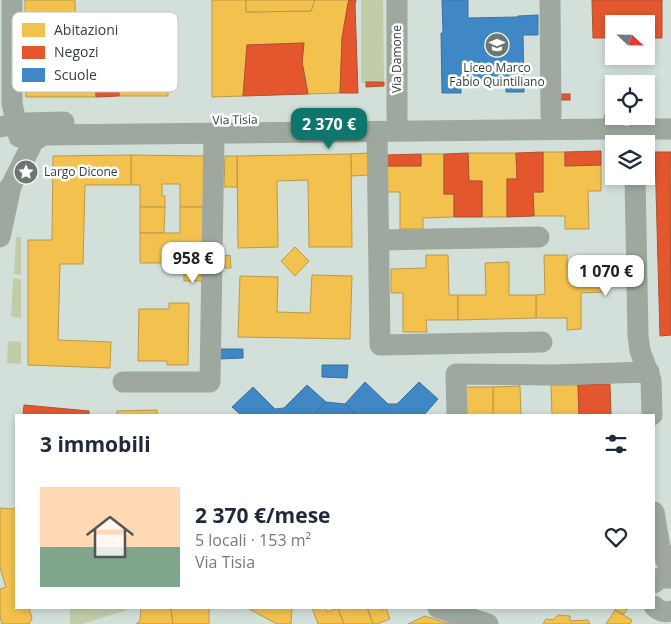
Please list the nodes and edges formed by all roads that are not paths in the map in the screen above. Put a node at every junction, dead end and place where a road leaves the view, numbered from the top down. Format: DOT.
graph roads {
  1 [pos="12,0"];
  2 [pos="397,0"];
  3 [pos="550,0"];
  4 [pos="551,116"];
  5 [pos="671,116"];
  6 [pos="397,118"];
  7 [pos="628,128"];
  8 [pos="671,128"];
  9 [pos="40,129"];
  10 [pos="9,130"];
  11 [pos="377,132"];
  12 [pos="214,134"];
  13 [pos="9,185"];
  14 [pos="622,185"];
  15 [pos="635,185"];
  16 [pos="0,237"];
  17 [pos="539,237"];
  18 [pos="379,240"];
  19 [pos="542,342"];
  20 [pos="642,373"];
  21 [pos="123,382"];
  22 [pos="457,414"];
  23 [pos="639,414"];
  24 [pos="652,414"];
  25 [pos="655,518"];
  26 [pos="671,572"];
  27 [pos="671,578"];
  28 [pos="655,582"];
  29 [pos="441,609"];
  30 [pos="488,624"];
  1 -- 10 [label="street"];
  2 -- 6 [label="street, Via Damone"];
  3 -- 4 [label="street"];
  4 -- 6 [label="street, Via Tisia"];
  4 -- 7 [label="street, Via Tisia"];
  5 -- 7 [label="street, Via Tisia"];
  6 -- 9 [label="street, Via Tisia"];
  7 -- 8 [label="street, Via Tisia"];
  7 -- 11 [label="street, Via Tisia"];
  9 -- 10 [label="street"];
  9 -- 12 [label="street, Via Tisia"];
  9 -- 13 [label="street"];
  10 -- 13 [label="street"];
  11 -- 12 [label="street, Via Tisia"];
  11 -- 18 [label="street"];
  12 -- 21 [label="street"];
  13 -- 16 [label="street"];
  14 -- 20 [label="street"];
  15 -- 20 [label="street"];
  17 -- 18 [label="street"];
  18 -- 19 [label="street"];
  20 -- 22 [label="street"];
  20 -- 23 [label="street"];
  20 -- 24 [label="street"];
  25 -- 26 [label="street"];
  27 -- 28 [label="street"];
  29 -- 30 [label="street"];
}
